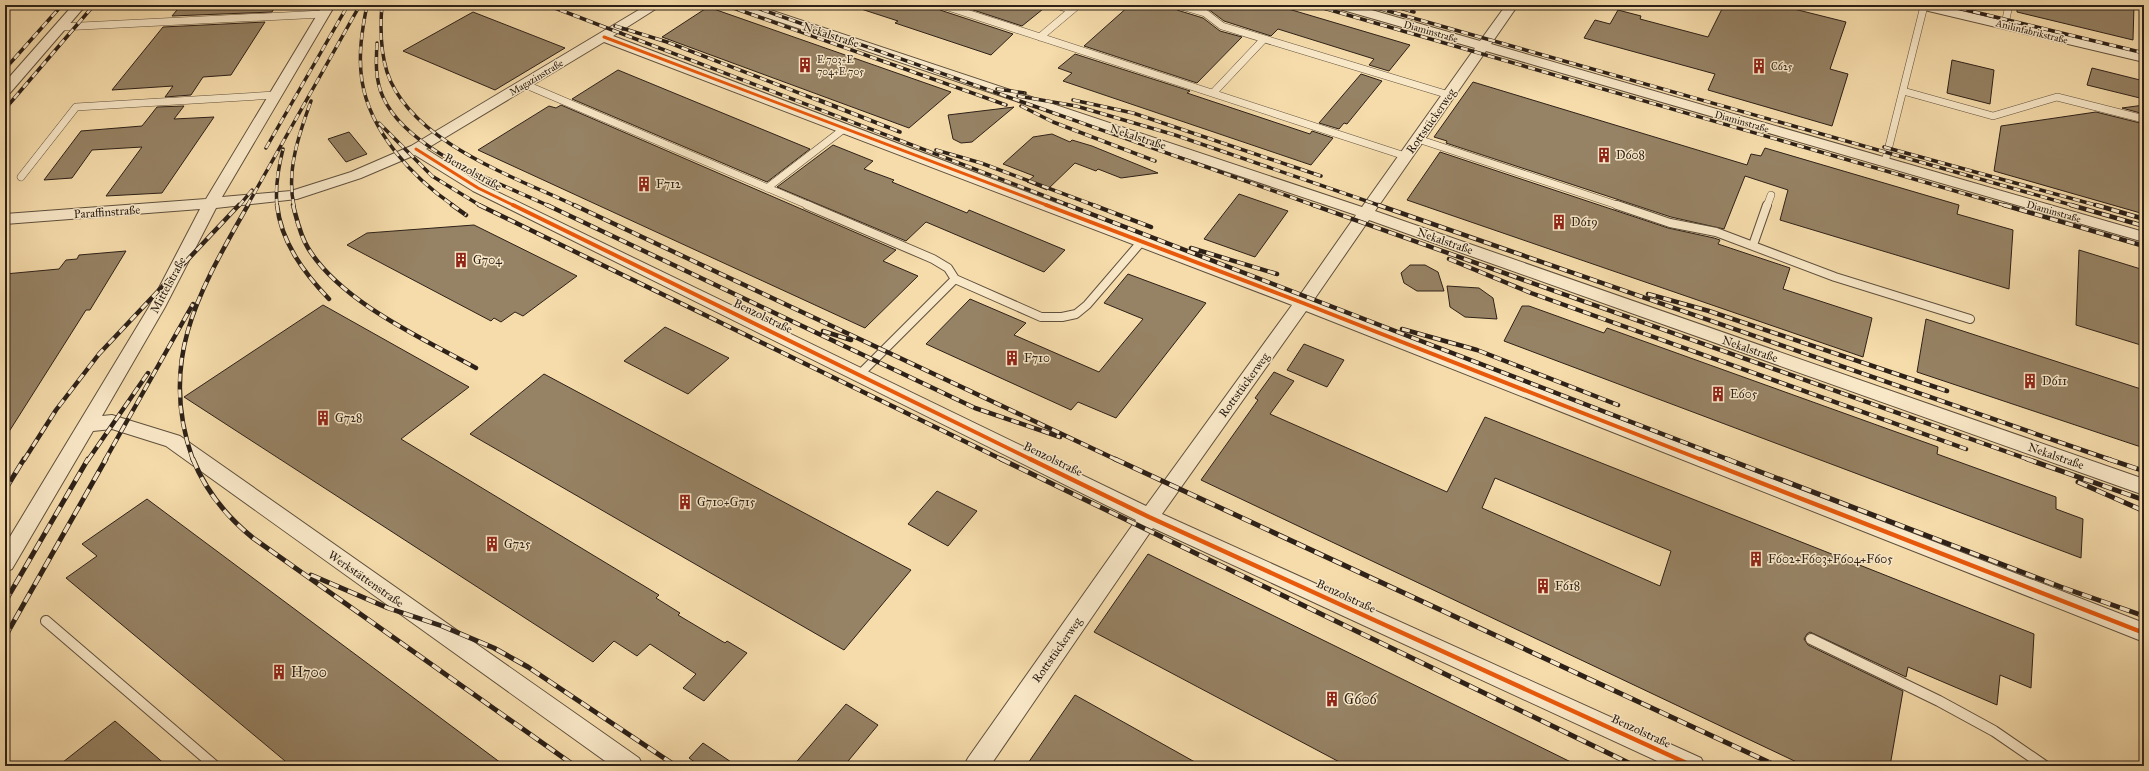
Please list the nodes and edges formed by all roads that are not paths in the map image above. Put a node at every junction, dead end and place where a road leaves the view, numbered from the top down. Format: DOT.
graph roads {
  1 [pos="80,5"];
  2 [pos="656,5"];
  3 [pos="742,5"];
  4 [pos="942,5"];
  5 [pos="1056,5"];
  6 [pos="1078,5"];
  7 [pos="1178,5"];
  8 [pos="1340,5"];
  9 [pos="1512,5"];
  10 [pos="2009,5"];
  11 [pos="1922,6"];
  12 [pos="326,9"];
  13 [pos="1072,10"];
  14 [pos="2005,24"];
  15 [pos="61,27"];
  16 [pos="604,36"];
  17 [pos="1040,37"];
  18 [pos="1264,39"];
  19 [pos="1484,46"];
  20 [pos="2144,58"];
  21 [pos="524,84"];
  22 [pos="5,90"];
  23 [pos="1903,91"];
  24 [pos="1213,93"];
  25 [pos="275,95"];
  26 [pos="1449,95"];
  27 [pos="2144,119"];
  28 [pos="845,128"];
  29 [pos="1418,139"];
  30 [pos="416,149"];
  31 [pos="1405,156"];
  32 [pos="1885,162"];
  33 [pos="20,177"];
  34 [pos="767,188"];
  35 [pos="1771,195"];
  36 [pos="210,204"];
  37 [pos="1365,213"];
  38 [pos="5,219"];
  39 [pos="2144,237"];
  40 [pos="1142,242"];
  41 [pos="1753,245"];
  42 [pos="955,279"];
  43 [pos="1303,303"];
  44 [pos="1970,319"];
  45 [pos="859,375"];
  46 [pos="89,424"];
  47 [pos="2144,487"];
  48 [pos="1149,517"];
  49 [pos="5,563"];
  50 [pos="46,621"];
  51 [pos="2144,633"];
  52 [pos="1811,639"];
  53 [pos="215,766"];
  54 [pos="631,766"];
  55 [pos="976,766"];
  56 [pos="1693,766"];
  57 [pos="2045,766"];
  1 -- 15 [label="street"];
  2 -- 16 [label="street, Magazinstraße"];
  3 -- 37 [label="street, Nekalstraße"];
  4 -- 17 [label="lane"];
  5 -- 13 [label="lane"];
  6 -- 13 [label="lane"];
  7 -- 18 [label="lane"];
  8 -- 19 [label="street, Diaminstraße"];
  9 -- 19 [label="street, Rottstückerweg"];
  10 -- 14 [label="lane"];
  11 -- 14 [label="street, Anilinfabrikstraße"];
  11 -- 23 [label="lane"];
  12 -- 15 [label="lane"];
  12 -- 25 [label="street, Mittelstraße"];
  13 -- 17 [label="lane"];
  14 -- 20 [label="street, Anilinfabrikstraße"];
  15 -- 22 [label="street"];
  16 -- 21 [label="street, Magazinstraße"];
  16 -- 28 [label="street"];
  17 -- 24 [label="lane"];
  18 -- 24 [label="lane"];
  18 -- 26 [label="lane"];
  19 -- 26 [label="street, Rottstückerweg"];
  19 -- 32 [label="street, Diaminstraße"];
  21 -- 30 [label="street, Magazinstraße"];
  21 -- 34 [label="lane"];
  23 -- 27 [label="lane"];
  23 -- 32 [label="lane"];
  24 -- 31 [label="lane"];
  25 -- 33 [label="lane"];
  25 -- 36 [label="street, Mittelstraße"];
  26 -- 29 [label="street, Rottstückerweg"];
  28 -- 34 [label="lane"];
  28 -- 40 [label="street"];
  29 -- 31 [label="street, Rottstückerweg"];
  29 -- 41 [label="lane"];
  30 -- 36 [label="street"];
  30 -- 45 [label="street, Benzolstraße"];
  31 -- 37 [label="street, Rottstückerweg"];
  32 -- 39 [label="street, Diaminstraße"];
  34 -- 42 [label="lane"];
  35 -- 41 [label="lane"];
  36 -- 38 [label="street, Paraffinstraße"];
  36 -- 46 [label="street, Mittelstraße"];
  37 -- 43 [label="street, Rottstückerweg"];
  37 -- 47 [label="street, Nekalstraße"];
  40 -- 42 [label="lane"];
  40 -- 43 [label="street"];
  41 -- 44 [label="lane"];
  42 -- 45 [label="lane"];
  43 -- 48 [label="street, Rottstückerweg"];
  43 -- 51 [label="street"];
  45 -- 48 [label="street, Benzolstraße"];
  46 -- 49 [label="street, Mittelstraße"];
  46 -- 54 [label="street, Werkstättenstraße"];
  48 -- 55 [label="street, Rottstückerweg"];
  48 -- 56 [label="street, Benzolstraße"];
  50 -- 53 [label="lane"];
  52 -- 57 [label="lane"];
}
